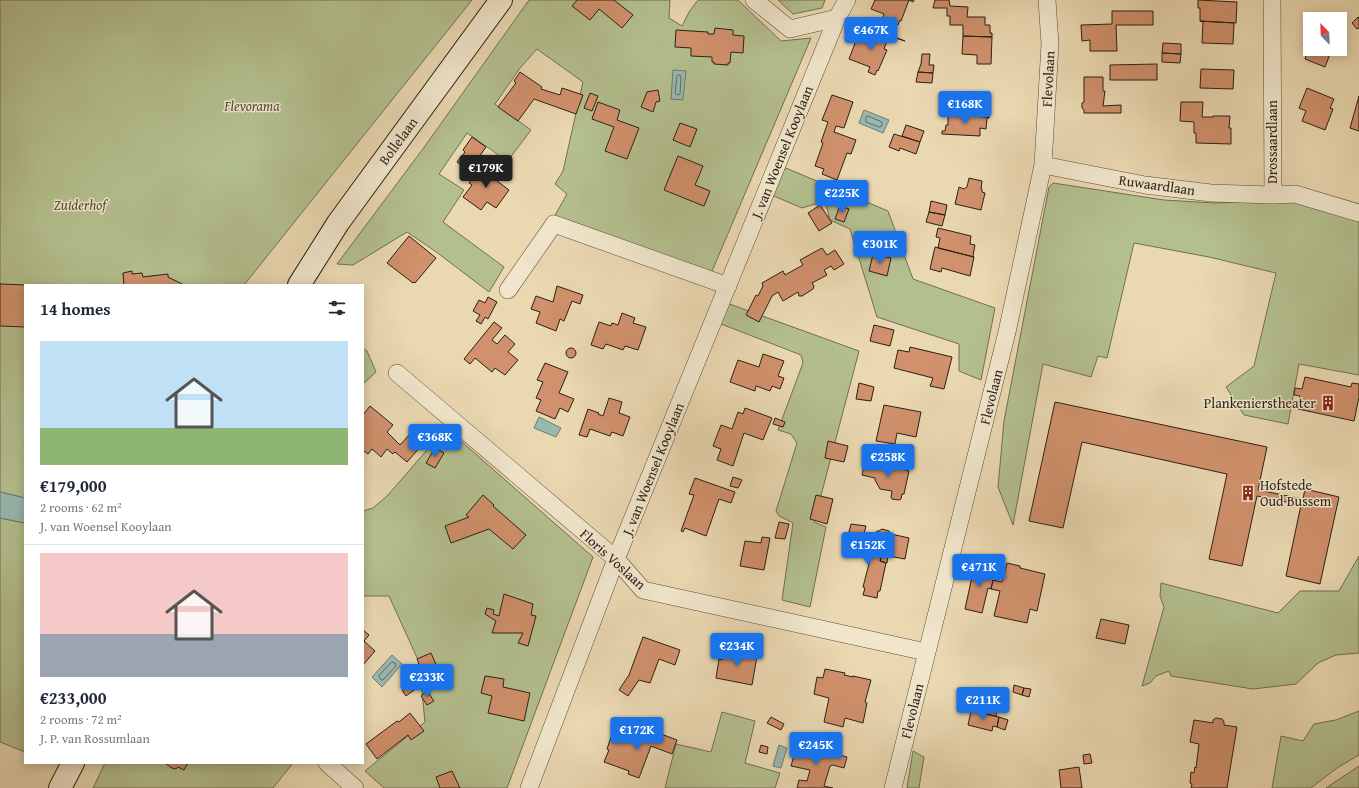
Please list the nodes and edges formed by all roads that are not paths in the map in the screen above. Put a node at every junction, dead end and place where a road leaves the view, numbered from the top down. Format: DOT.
graph roads {
  1 [pos="501,0"];
  2 [pos="754,0"];
  3 [pos="847,0"];
  4 [pos="1047,0"];
  5 [pos="1272,0"];
  6 [pos="837,18"];
  7 [pos="1043,165"];
  8 [pos="1273,195"];
  9 [pos="1359,213"];
  10 [pos="300,284"];
  11 [pos="728,286"];
  12 [pos="508,290"];
  13 [pos="397,373"];
  14 [pos="616,559"];
  15 [pos="926,652"];
  16 [pos="72,764"];
  17 [pos="328,764"];
  18 [pos="60,788"];
  19 [pos="356,788"];
  20 [pos="529,788"];
  21 [pos="893,788"];
  1 -- 10 [label="main road, Bollelaan"];
  2 -- 6 [label="street"];
  3 -- 6 [label="street, J. van Woensel Kooylaan"];
  4 -- 7 [label="street, Flevolaan"];
  5 -- 8 [label="street, Drossaardlaan"];
  6 -- 11 [label="street, J. van Woensel Kooylaan"];
  7 -- 8 [label="street, Ruwaardlaan"];
  7 -- 15 [label="street, Flevolaan"];
  8 -- 9 [label="street, Drossaardlaan"];
  11 -- 12 [label="street"];
  11 -- 14 [label="street, J. van Woensel Kooylaan"];
  13 -- 14 [label="street, Floris Voslaan"];
  14 -- 15 [label="street, Floris Voslaan"];
  14 -- 20 [label="street, J. van Woensel Kooylaan"];
  15 -- 21 [label="street, Flevolaan"];
  16 -- 18 [label="main road"];
  17 -- 19 [label="street"];
}
